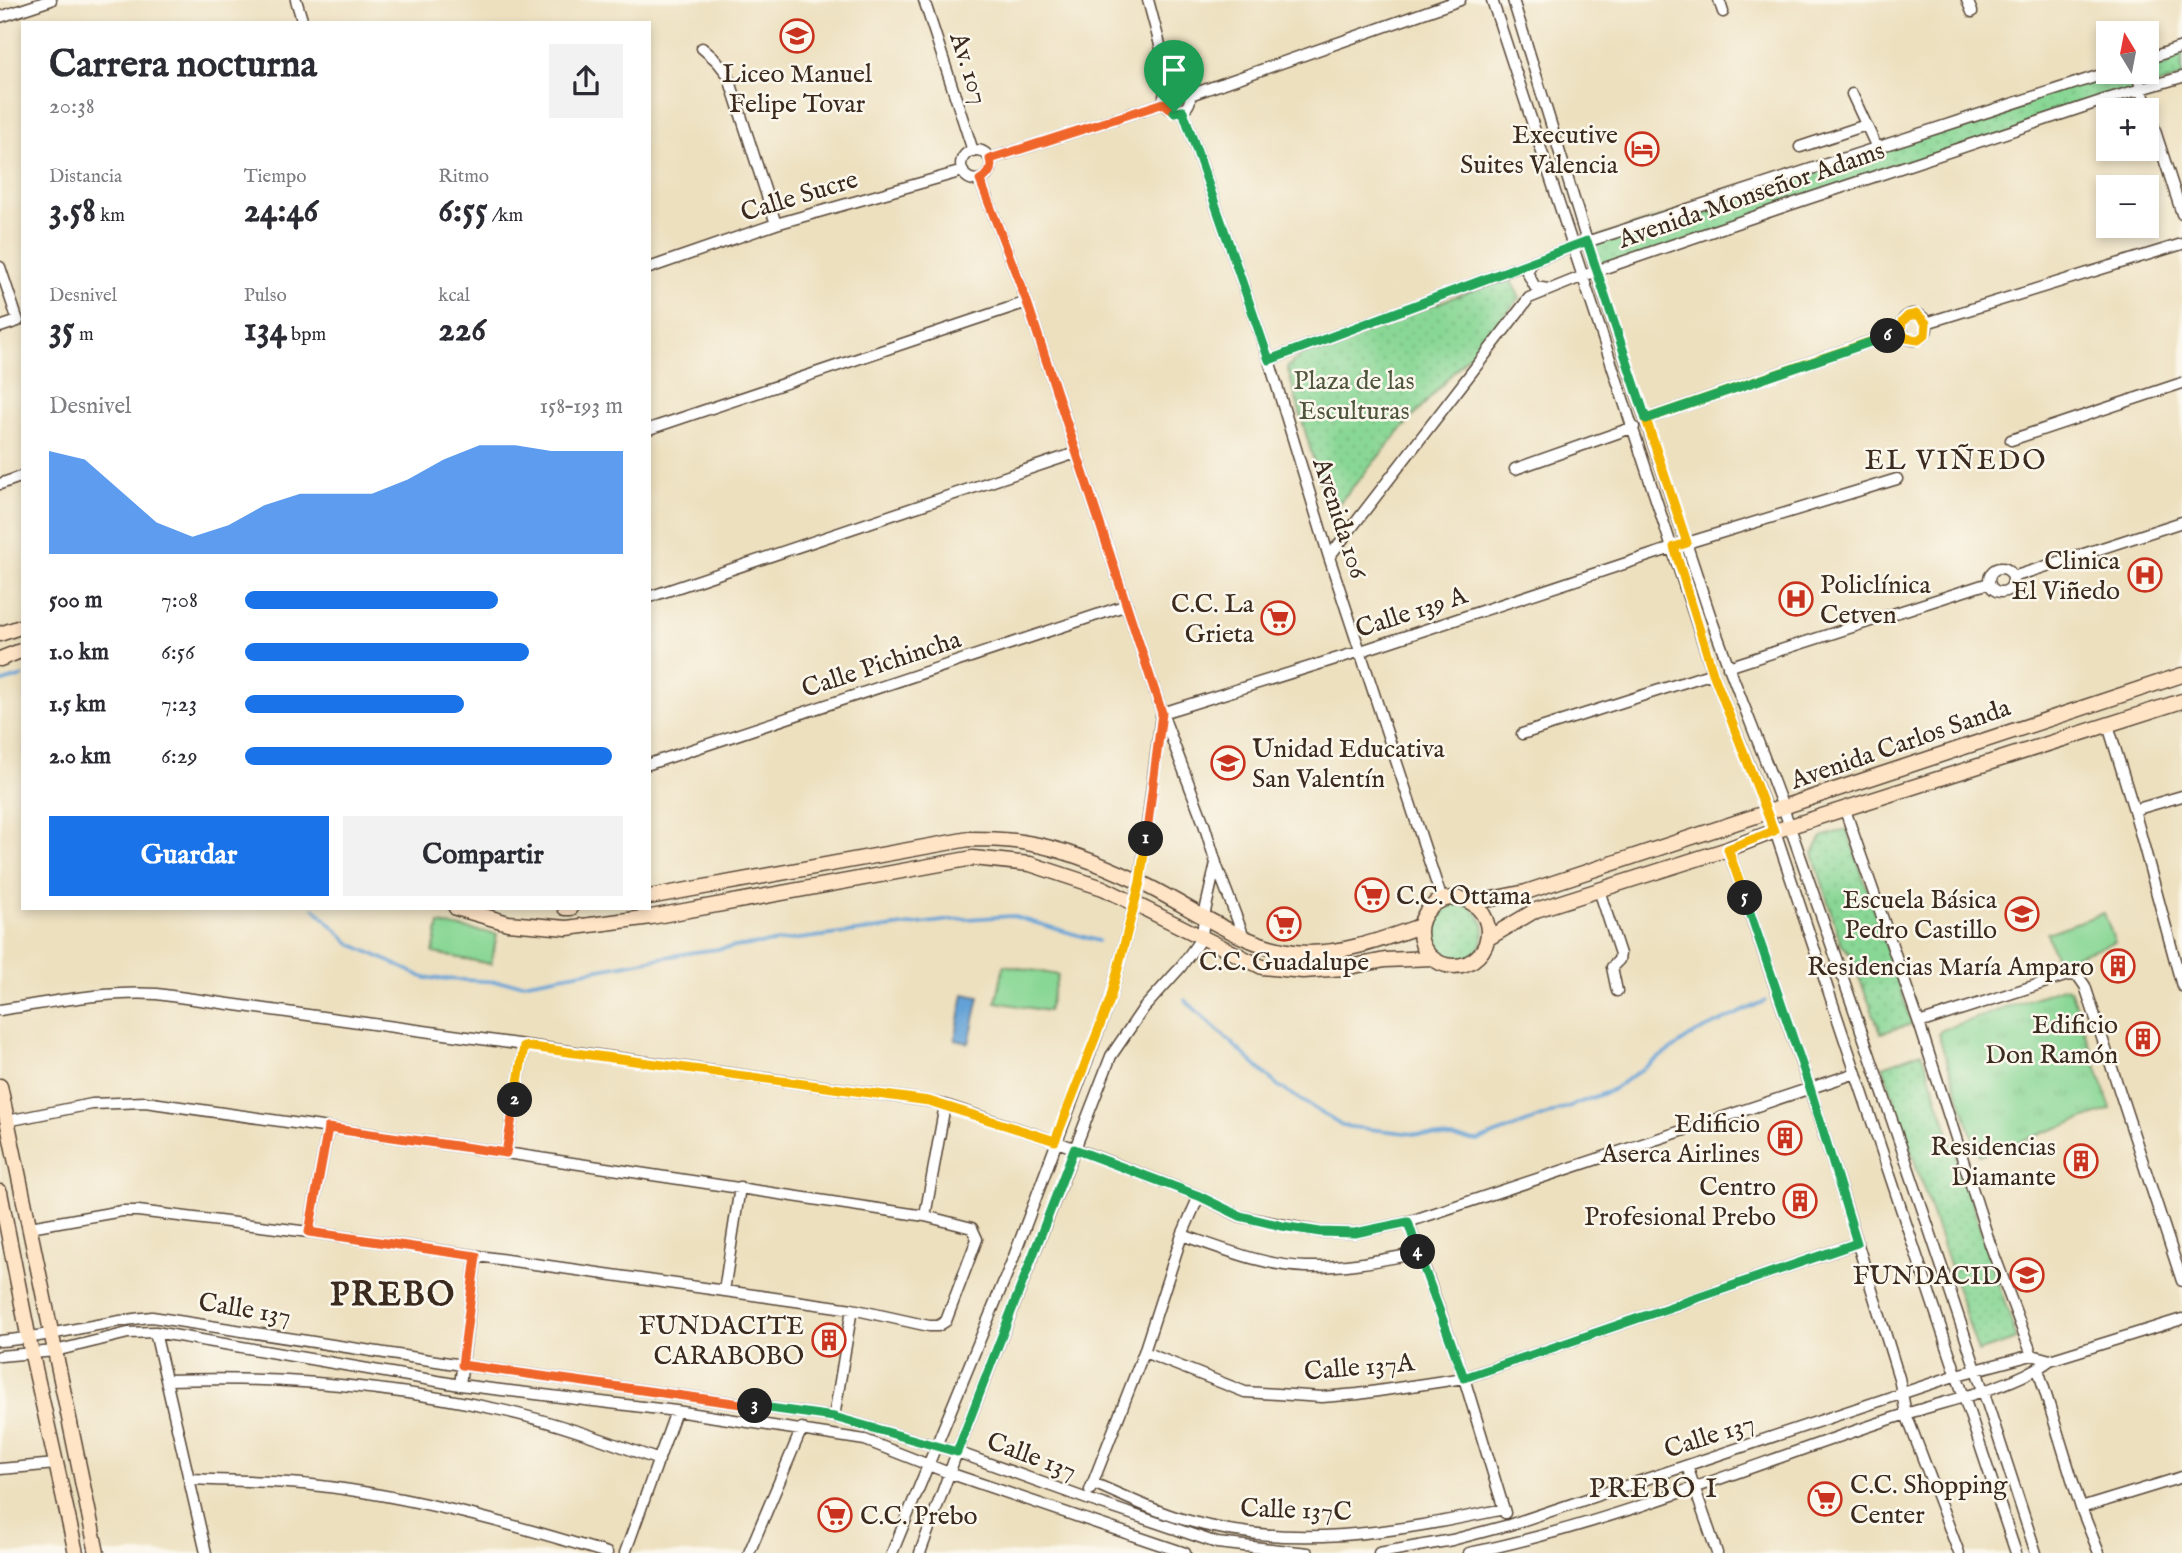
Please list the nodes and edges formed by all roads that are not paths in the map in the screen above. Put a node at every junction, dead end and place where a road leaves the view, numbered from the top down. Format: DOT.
graph roads {
  1 [pos="51,0"];
  2 [pos="296,0"];
  3 [pos="924,0"];
  4 [pos="1148,0"];
  5 [pos="1460,0"];
  6 [pos="1492,0"];
  7 [pos="1513,0"];
  8 [pos="1719,0"];
  9 [pos="1968,0"];
  10 [pos="1723,12"];
  11 [pos="1972,12"];
  12 [pos="0,17"];
  13 [pos="302,21"];
  14 [pos="2182,47"];
  15 [pos="702,48"];
  16 [pos="2160,55"];
  17 [pos="2096,77"];
  18 [pos="2182,77"];
  19 [pos="2141,84"];
  20 [pos="1171,86"];
  21 [pos="2143,89"];
  22 [pos="1852,94"];
  23 [pos="1190,95"];
  24 [pos="1164,103"];
  25 [pos="1183,111"];
  26 [pos="1866,125"];
  27 [pos="1800,147"];
  28 [pos="1877,148"];
  29 [pos="973,151"];
  30 [pos="990,159"];
  31 [pos="962,171"];
  32 [pos="980,180"];
  33 [pos="2182,214"];
  34 [pos="776,224"];
  35 [pos="1587,241"];
  36 [pos="2182,243"];
  37 [pos="1574,246"];
  38 [pos="1533,261"];
  39 [pos="0,267"];
  40 [pos="651,267"];
  41 [pos="1596,271"];
  42 [pos="1584,276"];
  43 [pos="1548,289"];
  44 [pos="1027,302"];
  45 [pos="1926,323"];
  46 [pos="0,327"];
  47 [pos="1901,331"];
  48 [pos="1269,360"];
  49 [pos="2182,383"];
  50 [pos="1646,419"];
  51 [pos="1634,427"];
  52 [pos="651,428"];
  53 [pos="2011,440"];
  54 [pos="1076,453"];
  55 [pos="1515,470"];
  56 [pos="21,477"];
  57 [pos="1897,479"];
  58 [pos="0,484"];
  59 [pos="2182,522"];
  60 [pos="1687,543"];
  61 [pos="1674,547"];
  62 [pos="1329,557"];
  63 [pos="2013,578"];
  64 [pos="1989,583"];
  65 [pos="651,596"];
  66 [pos="1126,605"];
  67 [pos="21,627"];
  68 [pos="0,634"];
  69 [pos="21,651"];
  70 [pos="1361,652"];
  71 [pos="0,659"];
  72 [pos="1728,667"];
  73 [pos="1713,673"];
  74 [pos="2182,676"];
  75 [pos="2182,701"];
  76 [pos="1162,713"];
  77 [pos="2108,725"];
  78 [pos="1522,734"];
  79 [pos="651,763"];
  80 [pos="2182,796"];
  81 [pos="1845,810"];
  82 [pos="2134,810"];
  83 [pos="1775,811"];
  84 [pos="1790,827"];
  85 [pos="1774,831"];
  86 [pos="916,848"];
  87 [pos="1728,849"];
  88 [pos="1216,863"];
  89 [pos="920,867"];
  90 [pos="1140,882"];
  91 [pos="1600,890"];
  92 [pos="651,897"];
  93 [pos="1442,900"];
  94 [pos="1472,903"];
  95 [pos="1134,904"];
  96 [pos="463,910"];
  97 [pos="1204,916"];
  98 [pos="1420,926"];
  99 [pos="1202,937"];
  100 [pos="1244,937"];
  101 [pos="1488,939"];
  102 [pos="1432,958"];
  103 [pos="2182,986"];
  104 [pos="1617,991"];
  105 [pos="0,1010"];
  106 [pos="1919,1023"];
  107 [pos="524,1046"];
  108 [pos="1857,1073"];
  109 [pos="0,1086"];
  110 [pos="1810,1088"];
  111 [pos="945,1105"];
  112 [pos="7,1121"];
  113 [pos="328,1128"];
  114 [pos="1055,1141"];
  115 [pos="1074,1149"];
  116 [pos="506,1153"];
  117 [pos="740,1187"];
  118 [pos="0,1192"];
  119 [pos="1199,1196"];
  120 [pos="925,1216"];
  121 [pos="1408,1222"];
  122 [pos="30,1227"];
  123 [pos="4,1231"];
  124 [pos="309,1232"];
  125 [pos="1181,1235"];
  126 [pos="1857,1243"];
  127 [pos="1418,1253"];
  128 [pos="476,1256"];
  129 [pos="2182,1281"];
  130 [pos="724,1292"];
  131 [pos="852,1309"];
  132 [pos="2182,1319"];
  133 [pos="155,1332"];
  134 [pos="52,1335"];
  135 [pos="28,1339"];
  136 [pos="0,1342"];
  137 [pos="55,1352"];
  138 [pos="1144,1352"];
  139 [pos="32,1354"];
  140 [pos="2032,1355"];
  141 [pos="0,1356"];
  142 [pos="2050,1360"];
  143 [pos="462,1365"];
  144 [pos="2038,1369"];
  145 [pos="1976,1370"];
  146 [pos="1957,1376"];
  147 [pos="1464,1378"];
  148 [pos="167,1380"];
  149 [pos="460,1385"];
  150 [pos="1983,1390"];
  151 [pos="1902,1395"];
  152 [pos="1963,1397"];
  153 [pos="677,1411"];
  154 [pos="1906,1414"];
  155 [pos="834,1417"];
  156 [pos="802,1428"];
  157 [pos="935,1445"];
  158 [pos="957,1452"];
  159 [pos="659,1460"];
  160 [pos="56,1464"];
  161 [pos="929,1465"];
  162 [pos="1687,1466"];
  163 [pos="0,1469"];
  164 [pos="949,1473"];
  165 [pos="2182,1477"];
  166 [pos="190,1479"];
  167 [pos="1093,1483"];
  168 [pos="1695,1488"];
  169 [pos="1087,1499"];
  170 [pos="1504,1508"];
  171 [pos="2081,1508"];
  172 [pos="1509,1525"];
  173 [pos="1534,1540"];
  174 [pos="76,1553"];
  175 [pos="97,1553"];
  176 [pos="206,1553"];
  177 [pos="607,1553"];
  178 [pos="625,1553"];
  179 [pos="749,1553"];
  180 [pos="892,1553"];
  181 [pos="920,1553"];
  182 [pos="1185,1553"];
  183 [pos="1308,1553"];
  184 [pos="1379,1553"];
  185 [pos="1469,1553"];
  186 [pos="1529,1553"];
  187 [pos="1717,1553"];
  188 [pos="1959,1553"];
  189 [pos="2016,1553"];
  190 [pos="2035,1553"];
  191 [pos="2099,1553"];
  1 -- 12 [label="street"];
  2 -- 13 [label="street"];
  3 -- 29 [label="street, Av. 107"];
  4 -- 20 [label="street"];
  5 -- 23 [label="street"];
  6 -- 37 [label="street"];
  7 -- 35 [label="street"];
  8 -- 10 [label="street"];
  9 -- 11 [label="street"];
  14 -- 16 [label="street"];
  15 -- 34 [label="street"];
  17 -- 28 [label="street, Avenida Monseñor Adams"];
  18 -- 21 [label="street, Avenida Monseñor Adams"];
  19 -- 21 [label="street"];
  20 -- 23 [label="street"];
  20 -- 24 [label="street"];
  21 -- 33 [label="street"];
  21 -- 41 [label="street, Avenida Monseñor Adams"];
  22 -- 26 [label="street"];
  23 -- 25 [label="street"];
  24 -- 25 [label="street"];
  24 -- 30 [label="street"];
  25 -- 48 [label="street, Avenida 106"];
  26 -- 27 [label="street"];
  26 -- 28 [label="street"];
  28 -- 35 [label="street, Avenida Monseñor Adams"];
  29 -- 30 [label="street"];
  29 -- 31 [label="street"];
  30 -- 32 [label="street"];
  31 -- 32 [label="street"];
  31 -- 34 [label="street, Calle Sucre"];
  32 -- 44 [label="street"];
  34 -- 40 [label="street, Calle Sucre"];
  35 -- 37 [label="street, Avenida Monseñor Adams"];
  35 -- 41 [label="street"];
  36 -- 45 [label="street"];
  37 -- 38 [label="street, Avenida Monseñor Adams"];
  37 -- 42 [label="street"];
  38 -- 43 [label="street"];
  38 -- 48 [label="street, Avenida Monseñor Adams"];
  39 -- 46 [label="street"];
  41 -- 42 [label="street, Avenida Monseñor Adams"];
  41 -- 50 [label="street"];
  42 -- 43 [label="street, Avenida Monseñor Adams"];
  42 -- 51 [label="street"];
  43 -- 62 [label="street, Avenida Monseñor Adams"];
  44 -- 52 [label="street"];
  44 -- 54 [label="street"];
  45 -- 47 [label="street"];
  45 -- 47 [label="street"];
  47 -- 50 [label="street"];
  48 -- 62 [label="street, Avenida 106"];
  49 -- 53 [label="street"];
  50 -- 60 [label="street"];
  51 -- 55 [label="street"];
  51 -- 61 [label="street"];
  54 -- 65 [label="street"];
  54 -- 66 [label="street"];
  56 -- 58 [label="street"];
  57 -- 60 [label="street, Calle 139 A"];
  59 -- 63 [label="street"];
  60 -- 61 [label="street, Calle 139 A"];
  60 -- 72 [label="street"];
  61 -- 70 [label="street, Calle 139 A"];
  61 -- 73 [label="street"];
  62 -- 70 [label="street, Avenida 106"];
  63 -- 64 [label="street"];
  63 -- 64 [label="street"];
  64 -- 72 [label="street"];
  66 -- 76 [label="street"];
  66 -- 79 [label="street, Calle Pichincha"];
  67 -- 68 [label="street"];
  69 -- 71 [label="street"];
  70 -- 76 [label="street, Calle 139 A"];
  70 -- 93 [label="street, Avenida 106"];
  72 -- 83 [label="street"];
  73 -- 78 [label="street"];
  73 -- 83 [label="street"];
  74 -- 83 [label="street, Avenida Carlos Sanda"];
  75 -- 77 [label="street, Avenida Carlos Sanda"];
  76 -- 88 [label="street"];
  76 -- 90 [label="street"];
  77 -- 81 [label="street, Avenida Carlos Sanda"];
  77 -- 82 [label="street"];
  80 -- 82 [label="street"];
  81 -- 84 [label="street, Avenida Carlos Sanda"];
  81 -- 106 [label="street"];
  82 -- 103 [label="street"];
  83 -- 84 [label="street"];
  83 -- 85 [label="street"];
  83 -- 94 [label="street, Avenida Carlos Sanda"];
  84 -- 85 [label="street, Avenida Carlos Sanda"];
  84 -- 145 [label="street"];
  85 -- 87 [label="street, Avenida Carlos Sanda"];
  85 -- 108 [label="street"];
  86 -- 89 [label="street"];
  86 -- 90 [label="street"];
  86 -- 92 [label="street"];
  87 -- 91 [label="street, Avenida Carlos Sanda"];
  87 -- 110 [label="street"];
  88 -- 97 [label="street"];
  88 -- 100 [label="street"];
  89 -- 95 [label="street"];
  89 -- 96 [label="street"];
  90 -- 95 [label="street"];
  90 -- 97 [label="street"];
  91 -- 101 [label="street, Avenida Carlos Sanda"];
  91 -- 104 [label="street"];
  93 -- 94 [label="street"];
  93 -- 98 [label="street"];
  94 -- 101 [label="street"];
  95 -- 99 [label="street"];
  95 -- 114 [label="street"];
  97 -- 99 [label="street"];
  97 -- 100 [label="street"];
  98 -- 100 [label="street"];
  98 -- 102 [label="street"];
  99 -- 102 [label="street"];
  99 -- 115 [label="street"];
  101 -- 102 [label="street"];
  105 -- 107 [label="street"];
  106 -- 129 [label="street"];
  106 -- 140 [label="street"];
  107 -- 111 [label="street"];
  107 -- 116 [label="street"];
  108 -- 110 [label="street"];
  108 -- 146 [label="street"];
  109 -- 112 [label="street"];
  110 -- 121 [label="street"];
  110 -- 126 [label="street"];
  111 -- 114 [label="street"];
  111 -- 120 [label="street"];
  112 -- 113 [label="street"];
  112 -- 122 [label="street"];
  113 -- 116 [label="street"];
  113 -- 124 [label="street"];
  114 -- 115 [label="street"];
  114 -- 157 [label="street"];
  115 -- 119 [label="street"];
  115 -- 158 [label="street"];
  116 -- 117 [label="street"];
  117 -- 120 [label="street"];
  117 -- 130 [label="street"];
  118 -- 123 [label="street"];
  119 -- 121 [label="street"];
  119 -- 125 [label="street, Calle 137"];
  120 -- 131 [label="street"];
  121 -- 127 [label="street"];
  122 -- 124 [label="street"];
  122 -- 134 [label="street"];
  123 -- 135 [label="street"];
  124 -- 128 [label="street"];
  125 -- 127 [label="street"];
  125 -- 138 [label="street, Calle 137"];
  126 -- 147 [label="street, Calle 137A"];
  126 -- 151 [label="street"];
  127 -- 147 [label="street"];
  128 -- 130 [label="street"];
  128 -- 143 [label="street"];
  130 -- 131 [label="street"];
  131 -- 155 [label="street"];
  132 -- 142 [label="street"];
  133 -- 137 [label="street"];
  133 -- 148 [label="street"];
  133 -- 149 [label="street"];
  134 -- 135 [label="street, Calle 137"];
  134 -- 137 [label="street"];
  134 -- 143 [label="street, Calle 137"];
  135 -- 136 [label="street, Calle 137"];
  135 -- 139 [label="street"];
  137 -- 139 [label="street"];
  137 -- 175 [label="street"];
  138 -- 147 [label="street, Calle 137A"];
  138 -- 167 [label="street, Calle 137"];
  139 -- 141 [label="street"];
  139 -- 160 [label="street"];
  140 -- 142 [label="street"];
  140 -- 145 [label="street, Calle 137"];
  142 -- 144 [label="street"];
  143 -- 149 [label="street"];
  143 -- 155 [label="street, Calle 137"];
  144 -- 150 [label="street"];
  144 -- 171 [label="street"];
  145 -- 146 [label="street, Calle 137"];
  145 -- 150 [label="street"];
  146 -- 151 [label="street, Calle 137"];
  146 -- 152 [label="street"];
  147 -- 170 [label="street"];
  148 -- 159 [label="street"];
  148 -- 166 [label="street"];
  149 -- 153 [label="street"];
  150 -- 152 [label="street"];
  150 -- 190 [label="street"];
  151 -- 154 [label="street"];
  151 -- 162 [label="street, Calle 137"];
  152 -- 154 [label="street"];
  152 -- 189 [label="street"];
  153 -- 156 [label="street"];
  153 -- 159 [label="street"];
  154 -- 168 [label="street"];
  154 -- 188 [label="street"];
  155 -- 157 [label="street, Calle 137"];
  156 -- 161 [label="street"];
  156 -- 179 [label="street"];
  157 -- 158 [label="street, Calle 137"];
  157 -- 161 [label="street"];
  158 -- 164 [label="street"];
  158 -- 169 [label="street, Calle 137"];
  159 -- 178 [label="street"];
  160 -- 163 [label="street"];
  160 -- 174 [label="street"];
  161 -- 164 [label="street"];
  161 -- 180 [label="street"];
  162 -- 168 [label="street"];
  162 -- 172 [label="street, Calle 137"];
  164 -- 181 [label="street"];
  164 -- 182 [label="street"];
  165 -- 171 [label="street"];
  166 -- 176 [label="street"];
  166 -- 177 [label="street"];
  167 -- 169 [label="street, Calle 137"];
  167 -- 170 [label="street, Calle 137C"];
  168 -- 173 [label="street"];
  168 -- 187 [label="street"];
  169 -- 183 [label="street, Calle 137"];
  170 -- 172 [label="street"];
  171 -- 191 [label="street"];
  172 -- 184 [label="street, Calle 137"];
  173 -- 185 [label="street"];
  173 -- 186 [label="street"];
}
